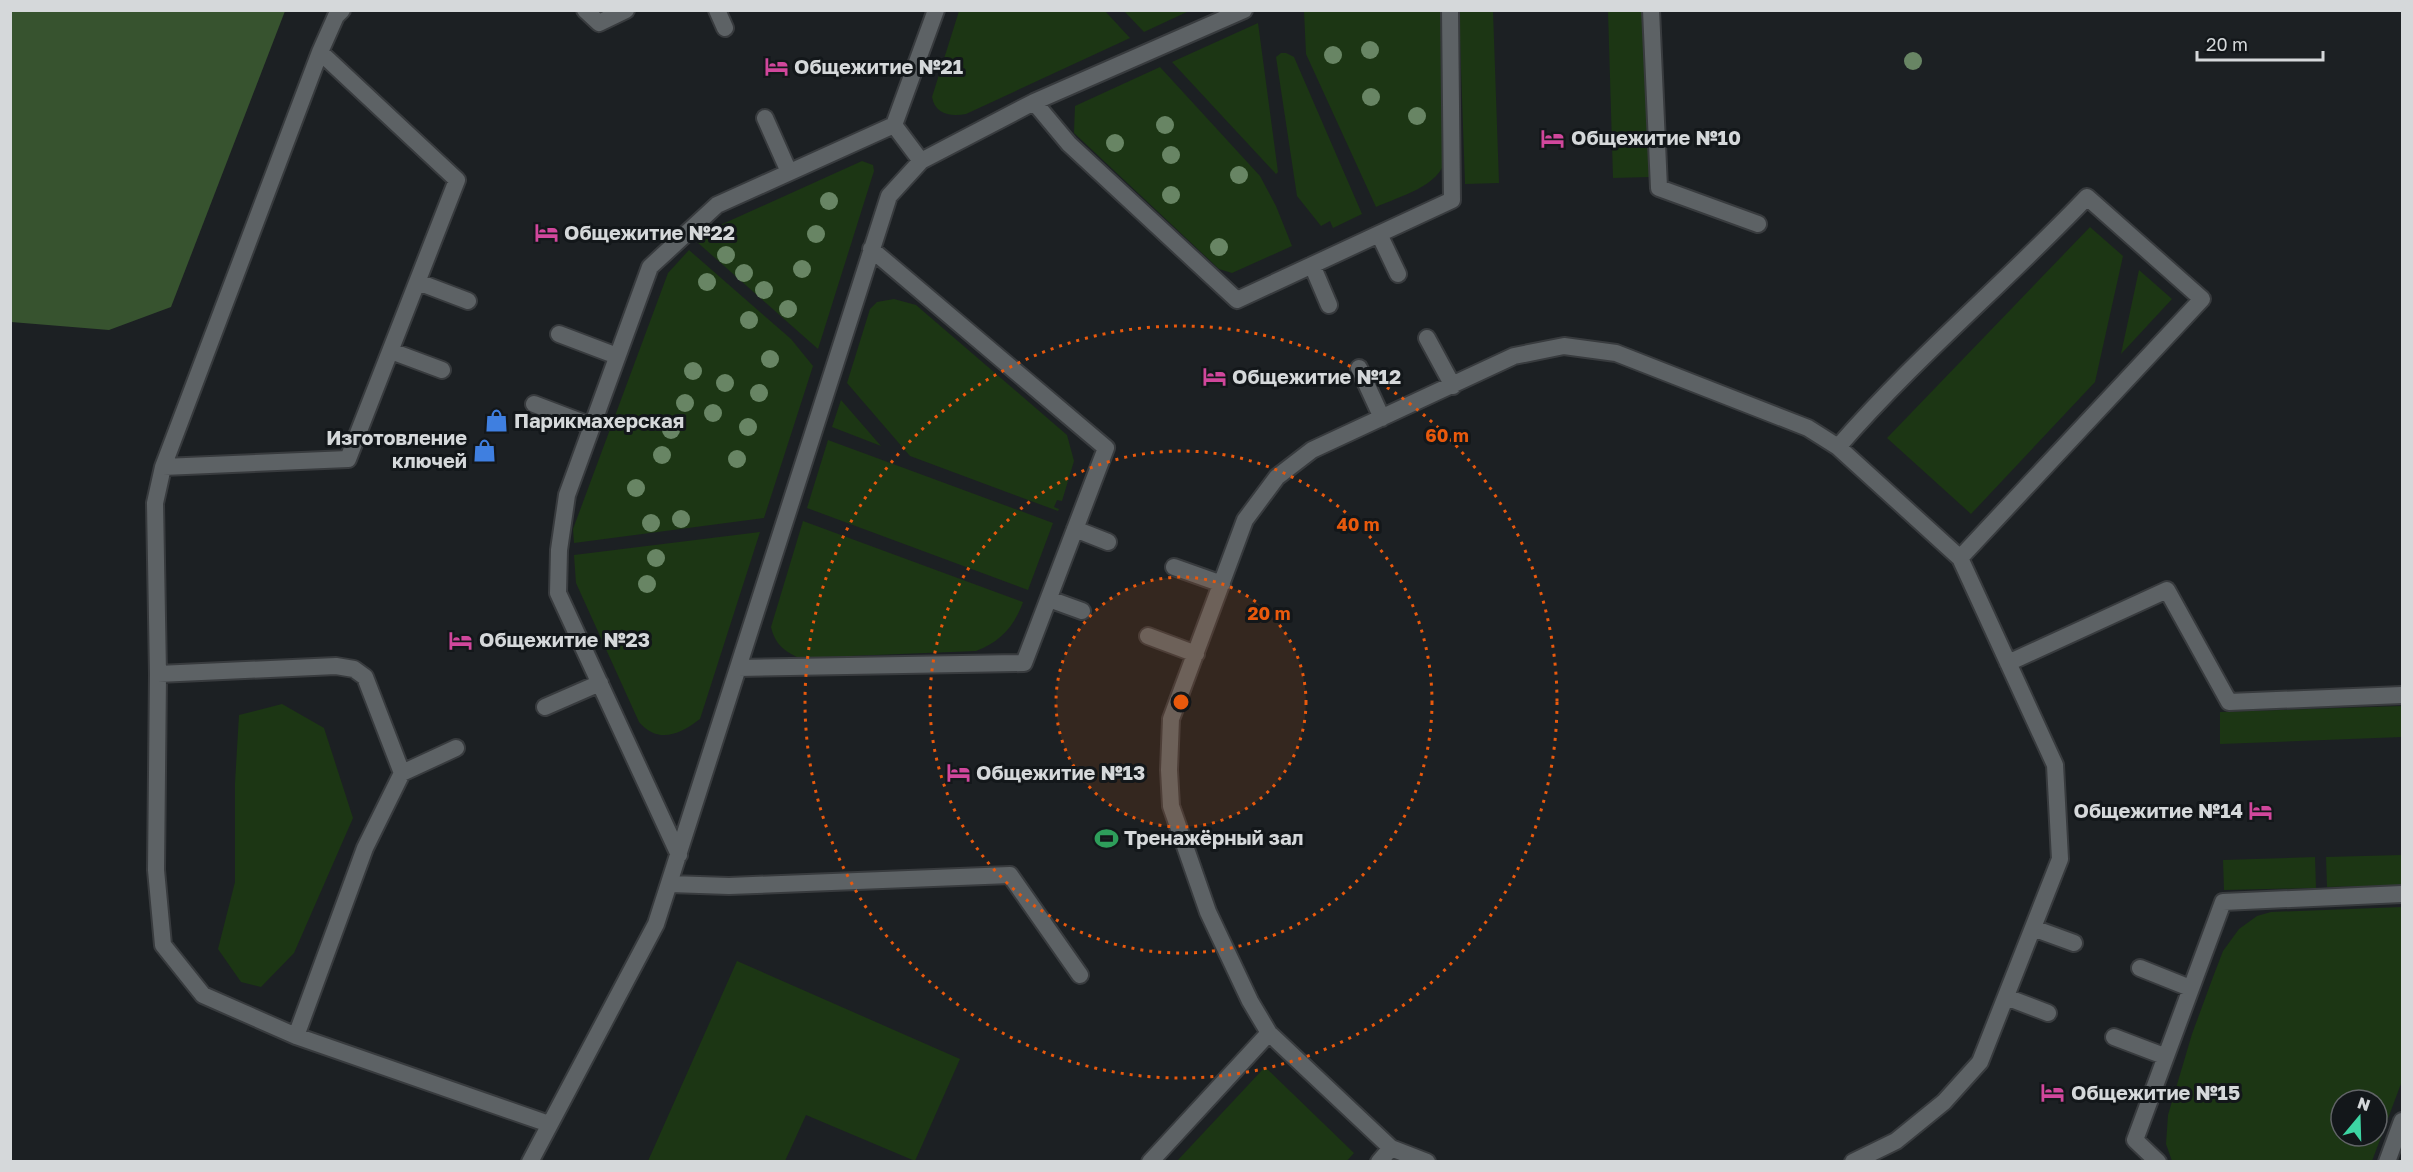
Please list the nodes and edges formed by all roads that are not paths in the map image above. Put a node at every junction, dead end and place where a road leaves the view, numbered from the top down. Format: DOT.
graph roads {
  1 [pos="342,10"];
  2 [pos="585,10"];
  3 [pos="626,10"];
  4 [pos="717,10"];
  5 [pos="1244,10"];
  6 [pos="1450,10"];
  7 [pos="1652,10"];
  8 [pos="934,11"];
  9 [pos="725,28"];
  10 [pos="320,52"];
  11 [pos="1034,102"];
  12 [pos="765,118"];
  13 [pos="894,125"];
  14 [pos="921,161"];
  15 [pos="789,172"];
  16 [pos="1758,224"];
  17 [pos="1379,234"];
  18 [pos="870,249"];
  19 [pos="1311,265"];
  20 [pos="1398,274"];
  21 [pos="418,282"];
  22 [pos="468,301"];
  23 [pos="1329,305"];
  24 [pos="560,334"];
  25 [pos="1427,338"];
  26 [pos="391,351"];
  27 [pos="617,356"];
  28 [pos="1359,368"];
  29 [pos="442,370"];
  30 [pos="1453,386"];
  31 [pos="534,404"];
  32 [pos="1382,418"];
  33 [pos="592,426"];
  34 [pos="1838,447"];
  35 [pos="163,467"];
  36 [pos="1075,529"];
  37 [pos="1108,542"];
  38 [pos="1960,558"];
  39 [pos="1174,567"];
  40 [pos="1222,584"];
  41 [pos="1049,599"];
  42 [pos="1083,611"];
  43 [pos="1148,636"];
  44 [pos="1196,654"];
  45 [pos="2008,663"];
  46 [pos="738,668"];
  47 [pos="158,674"];
  48 [pos="600,683"];
  49 [pos="2403,695"];
  50 [pos="545,707"];
  51 [pos="456,748"];
  52 [pos="402,773"];
  53 [pos="679,855"];
  54 [pos="670,884"];
  55 [pos="2403,894"];
  56 [pos="2032,928"];
  57 [pos="2074,944"];
  58 [pos="2140,968"];
  59 [pos="1080,975"];
  60 [pos="2190,988"];
  61 [pos="2006,997"];
  62 [pos="2048,1013"];
  63 [pos="1269,1033"];
  64 [pos="296,1036"];
  65 [pos="2114,1037"];
  66 [pos="2164,1056"];
  67 [pos="2403,1121"];
  68 [pos="549,1124"];
  69 [pos="1392,1148"];
  70 [pos="531,1161"];
  71 [pos="1150,1161"];
  72 [pos="1379,1161"];
  73 [pos="1427,1161"];
  74 [pos="1853,1161"];
  75 [pos="2158,1161"];
  76 [pos="2387,1161"];
  1 -- 10 [label="lane"];
  2 -- 3 [label="lane"];
  4 -- 9 [label="lane"];
  5 -- 11 [label="lane"];
  6 -- 17 [label="lane"];
  7 -- 16 [label="lane"];
  8 -- 13 [label="lane"];
  10 -- 21 [label="lane"];
  10 -- 35 [label="lane"];
  11 -- 14 [label="lane"];
  11 -- 19 [label="lane"];
  12 -- 15 [label="lane"];
  13 -- 14 [label="lane"];
  13 -- 15 [label="lane"];
  14 -- 18 [label="lane"];
  15 -- 27 [label="lane"];
  17 -- 19 [label="lane"];
  17 -- 20 [label="lane"];
  18 -- 36 [label="lane"];
  18 -- 46 [label="lane"];
  19 -- 23 [label="lane"];
  21 -- 22 [label="lane"];
  21 -- 26 [label="lane"];
  24 -- 27 [label="lane"];
  25 -- 30 [label="lane"];
  26 -- 29 [label="lane"];
  26 -- 35 [label="lane"];
  27 -- 33 [label="lane"];
  28 -- 32 [label="lane"];
  30 -- 32 [label="lane"];
  30 -- 34 [label="lane"];
  31 -- 33 [label="lane"];
  32 -- 40 [label="lane"];
  33 -- 48 [label="lane"];
  34 -- 38 [label="lane"];
  34 -- 38 [label="lane"];
  35 -- 47 [label="lane"];
  36 -- 37 [label="lane"];
  36 -- 41 [label="lane"];
  38 -- 45 [label="lane"];
  39 -- 40 [label="lane"];
  40 -- 44 [label="lane"];
  41 -- 42 [label="lane"];
  41 -- 46 [label="lane"];
  43 -- 44 [label="lane"];
  44 -- 63 [label="lane"];
  45 -- 49 [label="lane"];
  45 -- 56 [label="lane"];
  46 -- 53 [label="lane"];
  47 -- 52 [label="lane"];
  47 -- 64 [label="lane"];
  48 -- 50 [label="lane"];
  48 -- 53 [label="lane"];
  51 -- 52 [label="lane"];
  52 -- 64 [label="lane"];
  53 -- 54 [label="lane"];
  54 -- 59 [label="lane"];
  54 -- 68 [label="lane"];
  55 -- 60 [label="lane"];
  56 -- 57 [label="lane"];
  56 -- 61 [label="lane"];
  58 -- 60 [label="lane"];
  60 -- 66 [label="lane"];
  61 -- 62 [label="lane"];
  61 -- 74 [label="lane"];
  63 -- 69 [label="lane"];
  63 -- 71 [label="lane"];
  64 -- 68 [label="lane"];
  65 -- 66 [label="lane"];
  66 -- 75 [label="lane"];
  67 -- 76 [label="lane"];
  68 -- 70 [label="lane"];
  69 -- 72 [label="lane"];
  69 -- 73 [label="lane"];
}
